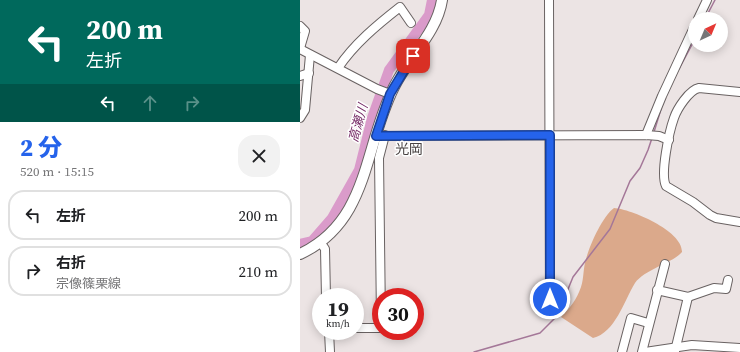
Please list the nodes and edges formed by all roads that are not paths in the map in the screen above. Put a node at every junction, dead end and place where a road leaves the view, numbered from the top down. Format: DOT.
graph roads {
  1 [pos="442,0"];
  2 [pos="549,0"];
  3 [pos="707,0"];
  4 [pos="701,12"];
  5 [pos="411,23"];
  6 [pos="300,26"];
  7 [pos="688,40"];
  8 [pos="300,48"];
  9 [pos="310,55"];
  10 [pos="338,68"];
  11 [pos="309,73"];
  12 [pos="300,76"];
  13 [pos="740,92"];
  14 [pos="390,94"];
  15 [pos="300,118"];
  16 [pos="380,135"];
  17 [pos="550,135"];
  18 [pos="646,135"];
  19 [pos="670,140"];
  20 [pos="740,222"];
  21 [pos="321,242"];
  22 [pos="300,254"];
  23 [pos="665,264"];
  24 [pos="728,280"];
  25 [pos="326,288"];
  26 [pos="381,288"];
  27 [pos="657,290"];
  28 [pos="688,297"];
  29 [pos="550,314"];
  30 [pos="648,323"];
  31 [pos="329,340"];
  32 [pos="740,348"];
  33 [pos="675,349"];
  34 [pos="708,349"];
  35 [pos="330,352"];
  36 [pos="622,352"];
  37 [pos="644,352"];
  1 -- 14 [label="main road"];
  2 -- 17 [label="street"];
  3 -- 4 [label="street"];
  5 -- 10 [label="street"];
  6 -- 8 [label="street"];
  7 -- 18 [label="street"];
  8 -- 9 [label="street"];
  9 -- 10 [label="street"];
  9 -- 11 [label="street"];
  10 -- 14 [label="street"];
  11 -- 12 [label="street"];
  11 -- 15 [label="street"];
  13 -- 19 [label="street"];
  14 -- 16 [label="main road"];
  16 -- 17 [label="street"];
  16 -- 21 [label="main road"];
  16 -- 26 [label="street"];
  17 -- 18 [label="street"];
  17 -- 29 [label="street"];
  18 -- 19 [label="street"];
  19 -- 20 [label="street"];
  21 -- 22 [label="main road"];
  21 -- 25 [label="street"];
  23 -- 27 [label="street"];
  24 -- 28 [label="street"];
  27 -- 28 [label="street"];
  27 -- 30 [label="street"];
  28 -- 33 [label="street"];
  30 -- 36 [label="street"];
  30 -- 37 [label="street"];
  31 -- 35 [label="street"];
  32 -- 34 [label="street"];
  33 -- 34 [label="street"];
  33 -- 37 [label="street"];
}
